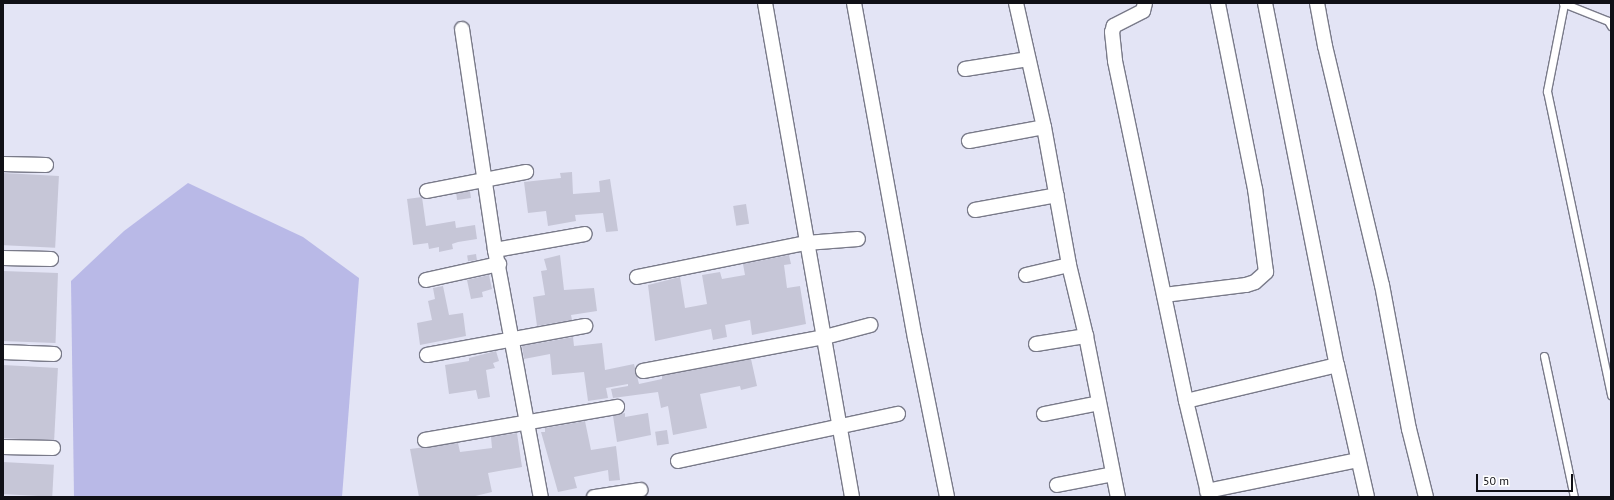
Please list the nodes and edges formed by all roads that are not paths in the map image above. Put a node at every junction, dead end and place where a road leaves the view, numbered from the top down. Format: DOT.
graph roads {
  1 [pos="765,3"];
  2 [pos="854,3"];
  3 [pos="1016,3"];
  4 [pos="1145,3"];
  5 [pos="1218,3"];
  6 [pos="1265,3"];
  7 [pos="1317,3"];
  8 [pos="1564,3"];
  9 [pos="1611,26"];
  10 [pos="462,29"];
  11 [pos="1028,59"];
  12 [pos="965,68"];
  13 [pos="1044,127"];
  14 [pos="969,141"];
  15 [pos="3,164"];
  16 [pos="46,165"];
  17 [pos="526,172"];
  18 [pos="485,181"];
  19 [pos="427,191"];
  20 [pos="1057,195"];
  21 [pos="975,210"];
  22 [pos="585,234"];
  23 [pos="858,238"];
  24 [pos="806,243"];
  25 [pos="495,250"];
  26 [pos="3,258"];
  27 [pos="51,260"];
  28 [pos="499,264"];
  29 [pos="1069,265"];
  30 [pos="1026,275"];
  31 [pos="637,277"];
  32 [pos="426,280"];
  33 [pos="1164,295"];
  34 [pos="870,325"];
  35 [pos="585,326"];
  36 [pos="1086,336"];
  37 [pos="825,337"];
  38 [pos="513,340"];
  39 [pos="1036,344"];
  40 [pos="3,352"];
  41 [pos="54,354"];
  42 [pos="427,355"];
  43 [pos="1544,356"];
  44 [pos="1337,365"];
  45 [pos="642,371"];
  46 [pos="1611,395"];
  47 [pos="1186,401"];
  48 [pos="1099,403"];
  49 [pos="618,407"];
  50 [pos="898,414"];
  51 [pos="1044,414"];
  52 [pos="526,421"];
  53 [pos="839,427"];
  54 [pos="425,440"];
  55 [pos="3,447"];
  56 [pos="53,448"];
  57 [pos="1358,460"];
  58 [pos="678,461"];
  59 [pos="1113,474"];
  60 [pos="1057,485"];
  61 [pos="640,490"];
  62 [pos="1208,494"];
  63 [pos="541,497"];
  64 [pos="594,497"];
  65 [pos="852,497"];
  66 [pos="947,497"];
  67 [pos="1118,497"];
  68 [pos="1367,497"];
  69 [pos="1426,497"];
  70 [pos="1574,497"];
  1 -- 24 [label="street"];
  2 -- 66 [label="street"];
  3 -- 11 [label="street"];
  4 -- 33 [label="street"];
  5 -- 33 [label="street"];
  6 -- 44 [label="street"];
  7 -- 69 [label="street"];
  8 -- 9 [label="lane"];
  8 -- 46 [label="lane"];
  10 -- 18 [label="street"];
  11 -- 12 [label="street"];
  11 -- 13 [label="street"];
  13 -- 14 [label="street"];
  13 -- 20 [label="street"];
  15 -- 16 [label="street"];
  17 -- 18 [label="street"];
  18 -- 19 [label="street"];
  18 -- 25 [label="street"];
  20 -- 21 [label="street"];
  20 -- 29 [label="street"];
  22 -- 25 [label="street"];
  23 -- 24 [label="street"];
  24 -- 31 [label="street"];
  24 -- 37 [label="street"];
  25 -- 28 [label="street"];
  26 -- 27 [label="street"];
  28 -- 32 [label="street"];
  28 -- 38 [label="street"];
  29 -- 30 [label="street"];
  29 -- 36 [label="street"];
  33 -- 47 [label="street"];
  34 -- 37 [label="street"];
  35 -- 38 [label="street"];
  36 -- 39 [label="street"];
  36 -- 48 [label="street"];
  37 -- 45 [label="street"];
  37 -- 53 [label="street"];
  38 -- 42 [label="street"];
  38 -- 52 [label="street"];
  40 -- 41 [label="street"];
  43 -- 70 [label="lane"];
  44 -- 47 [label="street"];
  44 -- 57 [label="street"];
  47 -- 62 [label="street"];
  48 -- 51 [label="street"];
  48 -- 59 [label="street"];
  49 -- 52 [label="street"];
  50 -- 53 [label="street"];
  52 -- 54 [label="street"];
  52 -- 63 [label="street"];
  53 -- 58 [label="street"];
  53 -- 65 [label="street"];
  55 -- 56 [label="street"];
  57 -- 62 [label="street"];
  57 -- 68 [label="street"];
  59 -- 60 [label="street"];
  59 -- 67 [label="street"];
  61 -- 64 [label="street"];
}
